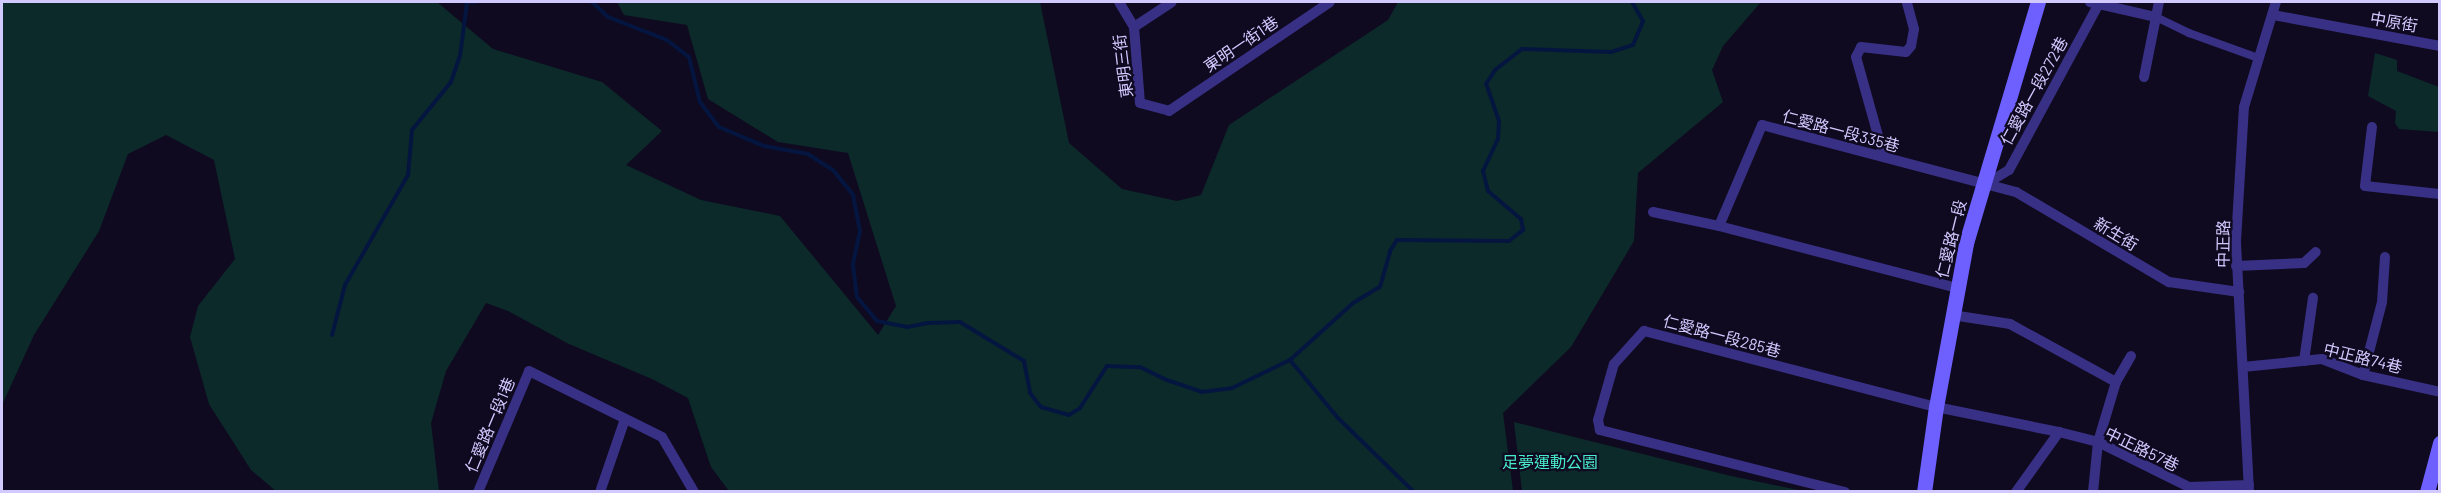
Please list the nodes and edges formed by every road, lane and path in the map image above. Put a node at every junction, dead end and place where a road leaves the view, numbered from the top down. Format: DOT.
graph roads {
  1 [pos="1119,2"];
  2 [pos="1172,2"];
  3 [pos="1330,2"];
  4 [pos="1907,2"];
  5 [pos="2038,2"];
  6 [pos="2159,2"];
  7 [pos="2276,2"];
  8 [pos="2096,3"];
  9 [pos="2273,15"];
  10 [pos="2156,16"];
  11 [pos="1134,27"];
  12 [pos="2439,46"];
  13 [pos="2258,58"];
  14 [pos="2144,77"];
  15 [pos="1169,111"];
  16 [pos="2372,127"];
  17 [pos="1884,157"];
  18 [pos="1983,185"];
  19 [pos="2439,194"];
  20 [pos="1653,212"];
  21 [pos="1719,226"];
  22 [pos="2316,252"];
  23 [pos="2385,257"];
  24 [pos="2236,266"];
  25 [pos="1957,288"];
  26 [pos="2239,292"];
  27 [pos="2313,298"];
  28 [pos="1952,315"];
  29 [pos="2131,356"];
  30 [pos="2304,361"];
  31 [pos="2243,367"];
  32 [pos="2363,375"];
  33 [pos="2115,382"];
  34 [pos="2439,392"];
  35 [pos="1936,407"];
  36 [pos="625,419"];
  37 [pos="2059,432"];
  38 [pos="2098,442"];
  39 [pos="2439,443"];
  40 [pos="2249,488"];
  41 [pos="478,492"];
  42 [pos="600,492"];
  43 [pos="694,492"];
  44 [pos="1845,492"];
  45 [pos="1924,492"];
  46 [pos="2016,492"];
  47 [pos="2093,492"];
  48 [pos="2427,492"];
  1 -- 11 [label="street, 東明三街"];
  2 -- 11 [label="street"];
  3 -- 15 [label="street, 東明一街1巷"];
  4 -- 17 [label="street"];
  5 -- 18 [label="main road, 仁愛路一段"];
  6 -- 10 [label="street"];
  7 -- 9 [label="street, 中正路"];
  8 -- 10 [label="street"];
  8 -- 18 [label="street, 仁愛路一段272巷"];
  9 -- 12 [label="street, 中原街"];
  9 -- 13 [label="street, 中正路"];
  10 -- 13 [label="street"];
  10 -- 14 [label="street"];
  11 -- 15 [label="street, 東明三街"];
  13 -- 24 [label="street, 中正路"];
  16 -- 19 [label="street"];
  17 -- 18 [label="street, 仁愛路一段335巷"];
  17 -- 21 [label="street, 仁愛路一段335巷"];
  18 -- 25 [label="main road, 仁愛路一段"];
  18 -- 26 [label="street, 新生街"];
  20 -- 21 [label="street"];
  21 -- 25 [label="street"];
  22 -- 24 [label="street"];
  23 -- 32 [label="street"];
  24 -- 26 [label="street, 中正路"];
  25 -- 28 [label="main road, 仁愛路一段"];
  26 -- 31 [label="street, 中正路"];
  27 -- 30 [label="street"];
  28 -- 33 [label="street"];
  28 -- 35 [label="main road, 仁愛路一段"];
  29 -- 33 [label="street"];
  30 -- 31 [label="street, 中正路74巷"];
  30 -- 32 [label="street, 中正路74巷"];
  31 -- 40 [label="street, 中正路"];
  32 -- 34 [label="street, 中正路74巷"];
  33 -- 38 [label="street"];
  35 -- 37 [label="street, 中正路57巷"];
  35 -- 44 [label="street, 仁愛路一段285巷"];
  35 -- 45 [label="main road, 仁愛路一段"];
  36 -- 41 [label="street, 仁愛路一段1巷"];
  36 -- 42 [label="street"];
  36 -- 43 [label="street"];
  37 -- 38 [label="street, 中正路57巷"];
  37 -- 46 [label="street"];
  38 -- 40 [label="street, 中正路57巷"];
  38 -- 47 [label="street"];
  39 -- 48 [label="main road"];
}
